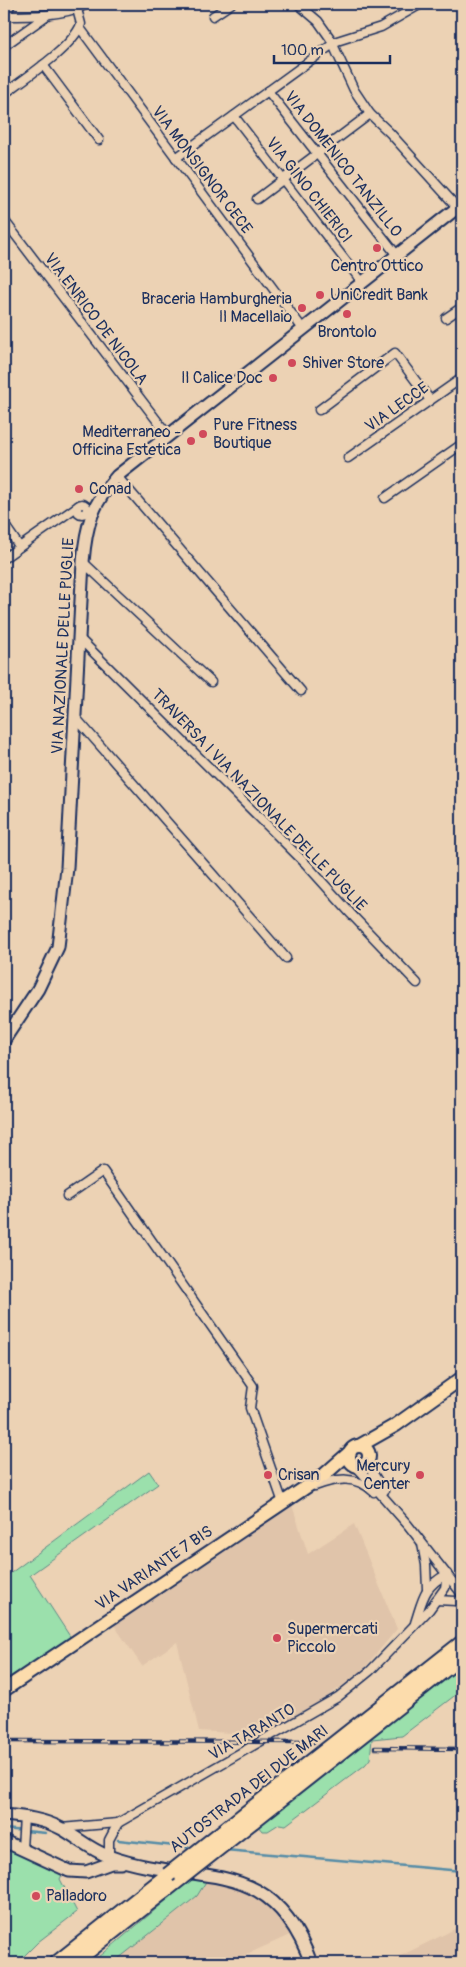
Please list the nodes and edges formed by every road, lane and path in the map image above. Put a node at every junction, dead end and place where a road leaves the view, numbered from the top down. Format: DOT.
graph roads {
  1 [pos="12,4"];
  2 [pos="88,4"];
  3 [pos="231,4"];
  4 [pos="298,4"];
  5 [pos="421,4"];
  6 [pos="77,9"];
  7 [pos="48,14"];
  8 [pos="4,16"];
  9 [pos="213,16"];
  10 [pos="80,28"];
  11 [pos="333,44"];
  12 [pos="4,46"];
  13 [pos="43,65"];
  14 [pos="268,91"];
  15 [pos="4,94"];
  16 [pos="370,114"];
  17 [pos="234,116"];
  18 [pos="99,140"];
  19 [pos="317,153"];
  20 [pos="176,158"];
  21 [pos="283,179"];
  22 [pos="257,199"];
  23 [pos="460,206"];
  24 [pos="4,220"];
  25 [pos="396,254"];
  26 [pos="362,282"];
  27 [pos="462,307"];
  28 [pos="446,318"];
  29 [pos="303,329"];
  30 [pos="462,378"];
  31 [pos="430,400"];
  32 [pos="319,410"];
  33 [pos="168,435"];
  34 [pos="462,444"];
  35 [pos="348,458"];
  36 [pos="117,476"];
  37 [pos="100,496"];
  38 [pos="385,498"];
  39 [pos="81,508"];
  40 [pos="4,524"];
  41 [pos="87,527"];
  42 [pos="19,546"];
  43 [pos="4,558"];
  44 [pos="83,562"];
  45 [pos="79,638"];
  46 [pos="211,682"];
  47 [pos="301,691"];
  48 [pos="76,718"];
  49 [pos="286,958"];
  50 [pos="417,983"];
  51 [pos="4,1040"];
  52 [pos="67,1196"];
  53 [pos="462,1378"];
  54 [pos="396,1425"];
  55 [pos="354,1449"];
  56 [pos="369,1458"];
  57 [pos="356,1466"];
  58 [pos="324,1475"];
  59 [pos="295,1494"];
  60 [pos="283,1503"];
  61 [pos="395,1510"];
  62 [pos="422,1543"];
  63 [pos="447,1574"];
  64 [pos="427,1589"];
  65 [pos="462,1594"];
  66 [pos="436,1600"];
  67 [pos="462,1604"];
  68 [pos="415,1625"];
  69 [pos="462,1643"];
  70 [pos="462,1656"];
  71 [pos="4,1690"];
  72 [pos="4,1815"];
  73 [pos="249,1817"];
  74 [pos="118,1823"];
  75 [pos="23,1826"];
  76 [pos="61,1828"];
  77 [pos="4,1842"];
  78 [pos="22,1848"];
  79 [pos="109,1856"];
  80 [pos="138,1865"];
  81 [pos="100,1866"];
  82 [pos="182,1877"];
  83 [pos="57,1963"];
  84 [pos="73,1963"];
  85 [pos="86,1963"];
  86 [pos="311,1963"];
  1 -- 8 [label="street"];
  2 -- 6 [label="street"];
  3 -- 9 [label="street"];
  4 -- 11 [label="street"];
  5 -- 11 [label="street"];
  6 -- 7 [label="street"];
  6 -- 10 [label="street"];
  7 -- 8 [label="street"];
  7 -- 12 [label="street"];
  10 -- 13 [label="street"];
  10 -- 20 [label="street, VIA MONSIGNOR CECE"];
  11 -- 14 [label="street"];
  11 -- 16 [label="street"];
  13 -- 15 [label="street"];
  13 -- 18 [label="street"];
  14 -- 17 [label="street"];
  14 -- 19 [label="street, VIA DOMENICO TANZILLO"];
  16 -- 19 [label="street"];
  16 -- 23 [label="street"];
  17 -- 20 [label="street"];
  17 -- 21 [label="street, VIA GINO CHIERICI"];
  19 -- 21 [label="street"];
  19 -- 25 [label="street, VIA DOMENICO TANZILLO"];
  20 -- 29 [label="street, VIA MONSIGNOR CECE"];
  21 -- 22 [label="street"];
  21 -- 26 [label="street, VIA GINO CHIERICI"];
  23 -- 25 [label="main road, VIA NAZIONALE DELLE PUGLIE"];
  24 -- 33 [label="street, VIA ENRICO DE NICOLA"];
  25 -- 26 [label="main road, VIA NAZIONALE DELLE PUGLIE"];
  26 -- 29 [label="main road, VIA NAZIONALE DELLE PUGLIE"];
  27 -- 28 [label="street"];
  29 -- 33 [label="main road, VIA NAZIONALE DELLE PUGLIE"];
  30 -- 31 [label="street, VIA LECCE"];
  31 -- 32 [label="street"];
  31 -- 35 [label="street, VIA LECCE"];
  33 -- 36 [label="main road, VIA NAZIONALE DELLE PUGLIE"];
  34 -- 38 [label="street"];
  36 -- 37 [label="main road, VIA NAZIONALE DELLE PUGLIE"];
  36 -- 47 [label="street"];
  37 -- 39 [label="street"];
  37 -- 41 [label="main road, VIA NAZIONALE DELLE PUGLIE"];
  39 -- 41 [label="street"];
  39 -- 42 [label="street"];
  40 -- 42 [label="street"];
  41 -- 44 [label="main road, VIA NAZIONALE DELLE PUGLIE"];
  42 -- 43 [label="street"];
  44 -- 45 [label="main road, VIA NAZIONALE DELLE PUGLIE"];
  44 -- 46 [label="street"];
  45 -- 48 [label="main road, VIA NAZIONALE DELLE PUGLIE"];
  45 -- 50 [label="street, TRAVERSA I VIA NAZIONALE DELLE PUGLIE"];
  48 -- 49 [label="street"];
  48 -- 51 [label="main road, VIA NAZIONALE DELLE PUGLIE"];
  52 -- 60 [label="street"];
  53 -- 54 [label="main road, VIA VARIANTE 7 BIS"];
  54 -- 55 [label="main road, VIA VARIANTE 7 BIS"];
  54 -- 56 [label="main road, VIA VARIANTE 7 BIS"];
  55 -- 56 [label="main road"];
  55 -- 57 [label="main road"];
  55 -- 58 [label="main road, VIA VARIANTE 7 BIS"];
  56 -- 57 [label="main road"];
  56 -- 61 [label="street"];
  57 -- 58 [label="main road, VIA VARIANTE 7 BIS"];
  57 -- 61 [label="street"];
  58 -- 59 [label="main road, VIA VARIANTE 7 BIS"];
  59 -- 60 [label="main road, VIA VARIANTE 7 BIS"];
  59 -- 61 [label="street"];
  60 -- 71 [label="main road, VIA VARIANTE 7 BIS"];
  61 -- 62 [label="street"];
  62 -- 63 [label="street"];
  62 -- 64 [label="street, VIA TARANTO"];
  63 -- 64 [label="street"];
  63 -- 65 [label="street"];
  63 -- 66 [label="street, VIA TARANTO"];
  64 -- 68 [label="street, VIA TARANTO"];
  66 -- 67 [label="street"];
  66 -- 68 [label="street, VIA TARANTO"];
  68 -- 74 [label="street, VIA TARANTO"];
  69 -- 73 [label="highway, AUTOSTRADA DEI DUE MARI"];
  70 -- 73 [label="highway, AUTOSTRADA DEI DUE MARI"];
  72 -- 75 [label="main road"];
  73 -- 82 [label="highway, AUTOSTRADA DEI DUE MARI, bridge"];
  73 -- 83 [label="highway, AUTOSTRADA DEI DUE MARI, bridge"];
  74 -- 76 [label="street"];
  74 -- 79 [label="street"];
  75 -- 76 [label="main road"];
  75 -- 78 [label="street"];
  76 -- 79 [label="main road"];
  77 -- 78 [label="main road"];
  78 -- 81 [label="main road"];
  79 -- 80 [label="main road"];
  79 -- 81 [label="main road"];
  80 -- 81 [label="main road"];
  80 -- 86 [label="main road"];
  82 -- 84 [label="highway, AUTOSTRADA DEI DUE MARI"];
  82 -- 85 [label="highway"];
}
